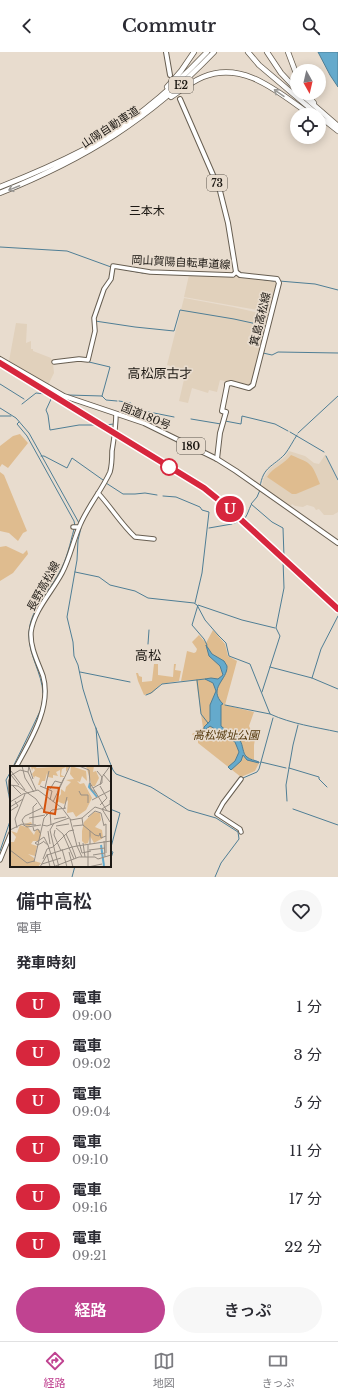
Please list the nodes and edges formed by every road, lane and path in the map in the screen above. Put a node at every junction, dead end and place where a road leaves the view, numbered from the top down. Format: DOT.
graph roads {
  1 [pos="166,52"];
  2 [pos="194,52"];
  3 [pos="207,52"];
  4 [pos="214,52"];
  5 [pos="248,52"];
  6 [pos="267,52"];
  7 [pos="288,52"];
  8 [pos="292,64"];
  9 [pos="170,75"];
  10 [pos="290,82"];
  11 [pos="180,99"];
  12 [pos="308,100"];
  13 [pos="312,100"];
  14 [pos="300,108"];
  15 [pos="309,108"];
  16 [pos="143,112"];
  17 [pos="326,122"];
  18 [pos="326,124"];
  19 [pos="337,126"];
  20 [pos="338,132"];
  21 [pos="84,152"];
  22 [pos="35,176"];
  23 [pos="0,187"];
  24 [pos="0,193"];
  25 [pos="236,272"];
  26 [pos="0,359"];
  27 [pos="54,362"];
  28 [pos="116,414"];
  29 [pos="217,459"];
  30 [pos="98,493"];
  31 [pos="154,539"];
  32 [pos="338,543"];
  33 [pos="16,766"];
  34 [pos="241,779"];
  35 [pos="241,832"];
  36 [pos="10,835"];
  37 [pos="0,860"];
  1 -- 9 [label="main road"];
  2 -- 16 [label="highway"];
  3 -- 16 [label="highway, 山陽自動車道 / E2"];
  4 -- 16 [label="highway, 山陽自動車道 / E2"];
  5 -- 15 [label="highway"];
  6 -- 10 [label="highway"];
  7 -- 8 [label="highway"];
  11 -- 25 [label="main road, 73"];
  12 -- 19 [label="highway"];
  13 -- 19 [label="highway"];
  14 -- 16 [label="highway, one-way"];
  16 -- 21 [label="highway, 山陽自動車道 / E2"];
  16 -- 21 [label="highway, 山陽自動車道 / E2"];
  17 -- 20 [label="highway"];
  18 -- 20 [label="highway"];
  21 -- 22 [label="highway, 山陽自動車道 / E2"];
  22 -- 23 [label="highway, 山陽自動車道 / E2"];
  22 -- 24 [label="highway, 山陽自動車道 / E2, one-way"];
  25 -- 27 [label="main road, 岡山賀陽自転車道線"];
  25 -- 29 [label="main road, 箕島高松線"];
  26 -- 28 [label="main road, 国道180号 / 180"];
  28 -- 29 [label="main road, 国道180号 / 180"];
  28 -- 30 [label="main road, 長野高松線"];
  29 -- 32 [label="main road, 国道180号 / 180"];
  30 -- 31 [label="main road"];
  30 -- 33 [label="main road, 長野高松線"];
  34 -- 35 [label="main road"];
  36 -- 37 [label="main road"];
}
